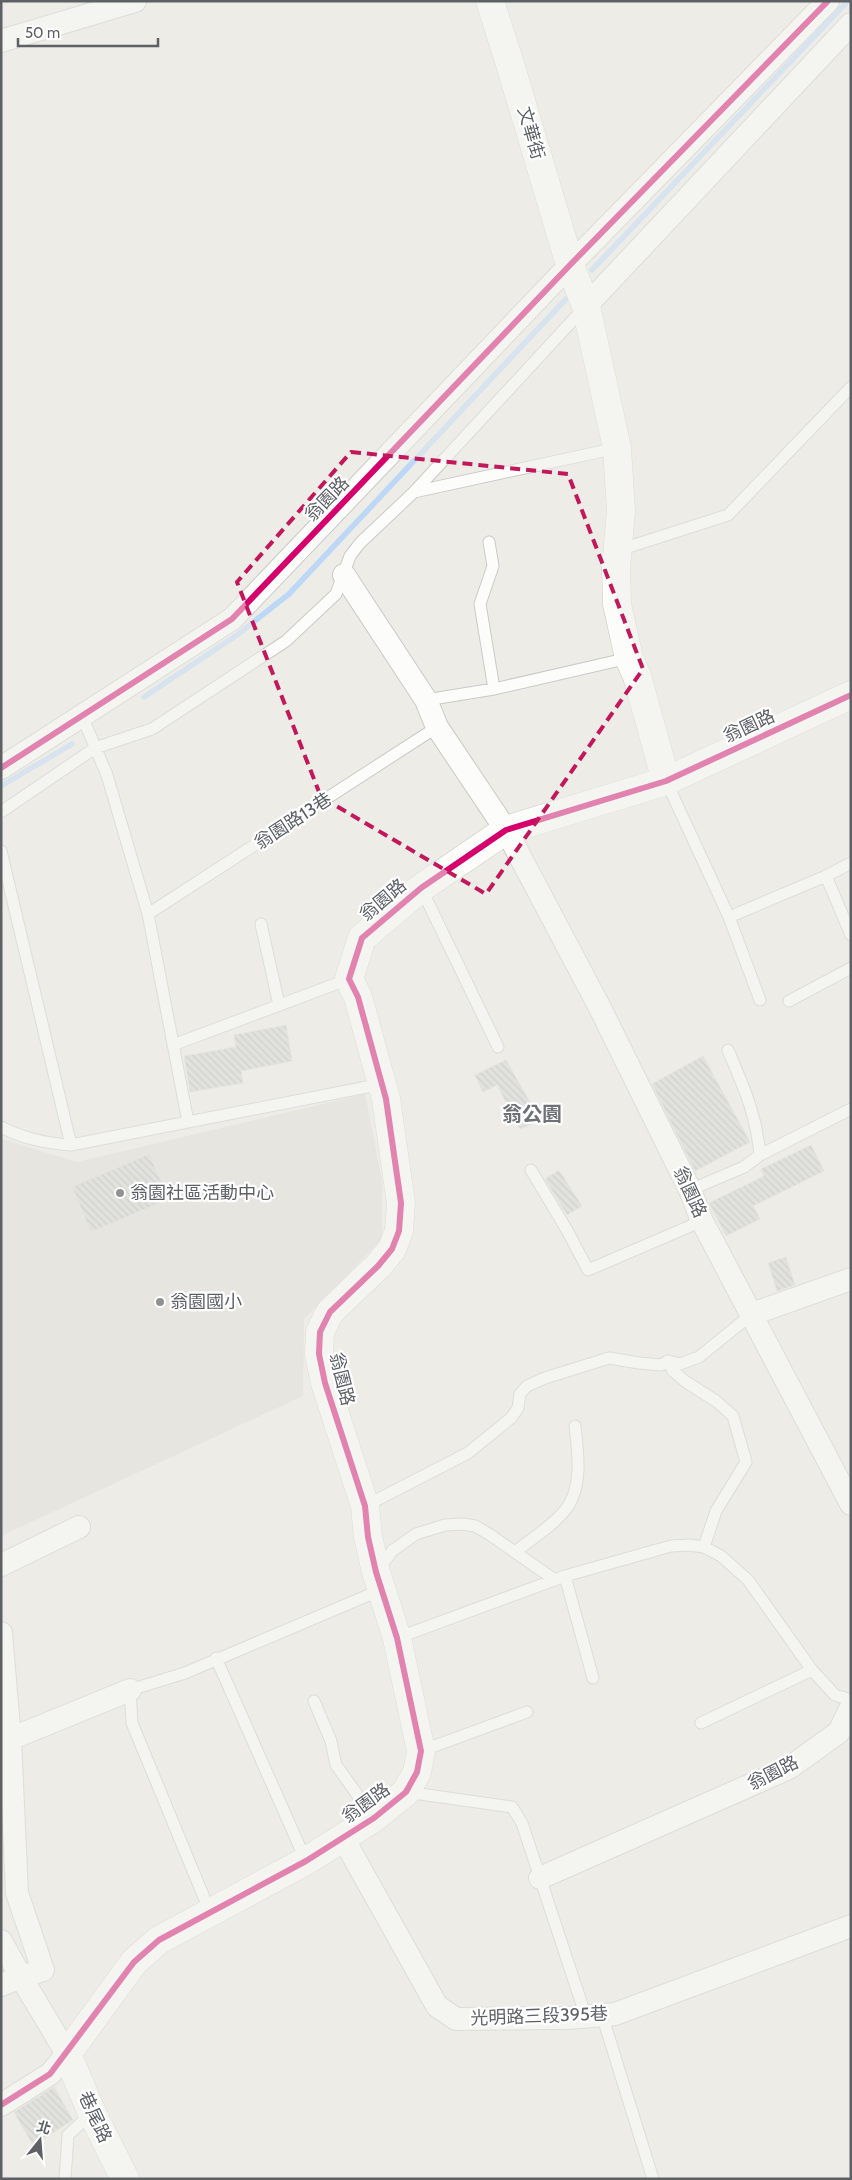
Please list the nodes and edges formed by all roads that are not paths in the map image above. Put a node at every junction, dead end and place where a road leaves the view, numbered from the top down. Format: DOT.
graph roads {
  1 [pos="135,1"];
  2 [pos="490,1"];
  3 [pos="828,1"];
  4 [pos="851,24"];
  5 [pos="1,40"];
  6 [pos="570,265"];
  7 [pos="586,306"];
  8 [pos="851,387"];
  9 [pos="617,448"];
  10 [pos="414,492"];
  11 [pos="489,542"];
  12 [pos="617,551"];
  13 [pos="344,575"];
  14 [pos="629,658"];
  15 [pos="494,689"];
  16 [pos="851,696"];
  17 [pos="426,700"];
  18 [pos="82,716"];
  19 [pos="437,727"];
  20 [pos="95,748"];
  21 [pos="1,768"];
  22 [pos="666,781"];
  23 [pos="1,812"];
  24 [pos="506,830"];
  25 [pos="1,851"];
  26 [pos="851,863"];
  27 [pos="826,876"];
  28 [pos="422,888"];
  29 [pos="148,914"];
  30 [pos="728,917"];
  31 [pos="260,924"];
  32 [pos="851,935"];
  33 [pos="851,968"];
  34 [pos="349,978"];
  35 [pos="760,1000"];
  36 [pos="789,1001"];
  37 [pos="279,1005"];
  38 [pos="173,1045"];
  39 [pos="498,1047"];
  40 [pos="728,1050"];
  41 [pos="382,1084"];
  42 [pos="851,1108"];
  43 [pos="188,1122"];
  44 [pos="1,1127"];
  45 [pos="71,1145"];
  46 [pos="760,1155"];
  47 [pos="531,1170"];
  48 [pos="690,1190"];
  49 [pos="702,1221"];
  50 [pos="851,1279"];
  51 [pos="752,1314"];
  52 [pos="668,1361"];
  53 [pos="575,1426"];
  54 [pos="851,1504"];
  55 [pos="365,1506"];
  56 [pos="79,1527"];
  57 [pos="704,1547"];
  58 [pos="515,1552"];
  59 [pos="1,1565"];
  60 [pos="560,1578"];
  61 [pos="379,1581"];
  62 [pos="1,1633"];
  63 [pos="397,1638"];
  64 [pos="216,1658"];
  65 [pos="812,1670"];
  66 [pos="593,1678"];
  67 [pos="130,1690"];
  68 [pos="851,1700"];
  69 [pos="314,1701"];
  70 [pos="851,1707"];
  71 [pos="527,1712"];
  72 [pos="702,1722"];
  73 [pos="10,1739"];
  74 [pos="421,1750"];
  75 [pos="406,1792"];
  76 [pos="374,1818"];
  77 [pos="343,1838"];
  78 [pos="306,1862"];
  79 [pos="540,1878"];
  80 [pos="210,1912"];
  81 [pos="851,1926"];
  82 [pos="1,1941"];
  83 [pos="11,1981"];
  84 [pos="594,2016"];
  85 [pos="66,2054"];
  86 [pos="1,2105"];
  87 [pos="92,2113"];
  88 [pos="65,2179"];
  89 [pos="125,2179"];
  90 [pos="653,2179"];
  1 -- 5 [label="street"];
  2 -- 6 [label="street, 文華街"];
  3 -- 6 [label="street, 翁園路"];
  4 -- 7 [label="street"];
  6 -- 7 [label="street"];
  6 -- 18 [label="street, 翁園路"];
  7 -- 9 [label="street"];
  7 -- 10 [label="lane"];
  8 -- 12 [label="lane"];
  9 -- 10 [label="lane"];
  9 -- 12 [label="street"];
  10 -- 13 [label="lane"];
  11 -- 15 [label="lane"];
  12 -- 14 [label="street"];
  13 -- 17 [label="street, 翁園路"];
  13 -- 20 [label="lane"];
  14 -- 15 [label="lane"];
  14 -- 22 [label="street"];
  15 -- 17 [label="lane"];
  16 -- 22 [label="street, 翁園路"];
  17 -- 19 [label="street, 翁園路"];
  18 -- 20 [label="lane"];
  18 -- 21 [label="street, 翁園路"];
  19 -- 24 [label="street, 翁園路"];
  19 -- 29 [label="lane, 翁園路13巷"];
  20 -- 23 [label="lane"];
  20 -- 29 [label="lane"];
  22 -- 24 [label="street, 翁園路"];
  22 -- 30 [label="lane"];
  24 -- 28 [label="street, 翁園路"];
  24 -- 48 [label="street, 翁園路"];
  25 -- 45 [label="lane"];
  26 -- 27 [label="lane"];
  27 -- 30 [label="lane"];
  27 -- 32 [label="lane"];
  28 -- 34 [label="street, 翁園路"];
  28 -- 39 [label="lane"];
  29 -- 38 [label="lane"];
  30 -- 35 [label="lane"];
  31 -- 37 [label="lane"];
  33 -- 36 [label="lane"];
  34 -- 37 [label="lane"];
  34 -- 41 [label="street, 翁園路"];
  37 -- 38 [label="lane"];
  38 -- 43 [label="lane"];
  40 -- 46 [label="lane"];
  41 -- 43 [label="lane"];
  41 -- 55 [label="street, 翁園路"];
  42 -- 46 [label="lane"];
  43 -- 45 [label="lane"];
  44 -- 45 [label="lane"];
  46 -- 48 [label="lane"];
  47 -- 49 [label="lane"];
  48 -- 49 [label="street, 翁園路"];
  49 -- 51 [label="street, 翁園路"];
  50 -- 51 [label="street"];
  51 -- 52 [label="lane"];
  51 -- 54 [label="street, 翁園路"];
  52 -- 55 [label="lane"];
  52 -- 57 [label="lane"];
  53 -- 58 [label="lane"];
  55 -- 61 [label="street, 翁園路"];
  56 -- 59 [label="street"];
  57 -- 60 [label="lane"];
  57 -- 65 [label="lane"];
  58 -- 60 [label="lane"];
  58 -- 61 [label="lane"];
  60 -- 63 [label="lane"];
  60 -- 66 [label="lane"];
  61 -- 63 [label="street, 翁園路"];
  61 -- 64 [label="lane"];
  62 -- 73 [label="street"];
  63 -- 74 [label="street, 翁園路"];
  64 -- 67 [label="lane"];
  64 -- 78 [label="lane"];
  65 -- 68 [label="lane"];
  65 -- 72 [label="lane"];
  67 -- 73 [label="street"];
  67 -- 80 [label="lane"];
  69 -- 76 [label="lane"];
  70 -- 79 [label="street, 翁園路"];
  71 -- 74 [label="lane"];
  73 -- 83 [label="street"];
  74 -- 75 [label="street, 翁園路"];
  75 -- 76 [label="street, 翁園路"];
  75 -- 79 [label="lane, 翁園路"];
  76 -- 77 [label="street, 翁園路"];
  77 -- 78 [label="street, 翁園路"];
  77 -- 84 [label="street, 光明路三段395巷"];
  78 -- 80 [label="street, 翁園路"];
  79 -- 84 [label="lane, 翁園路"];
  80 -- 85 [label="street, 翁園路"];
  81 -- 84 [label="street, 光明路三段395巷"];
  82 -- 83 [label="street"];
  83 -- 85 [label="street"];
  84 -- 90 [label="lane, 翁園路"];
  85 -- 86 [label="street, 翁園路"];
  85 -- 87 [label="street, 巷尾路"];
  87 -- 88 [label="lane"];
  87 -- 89 [label="street, 巷尾路"];
}
